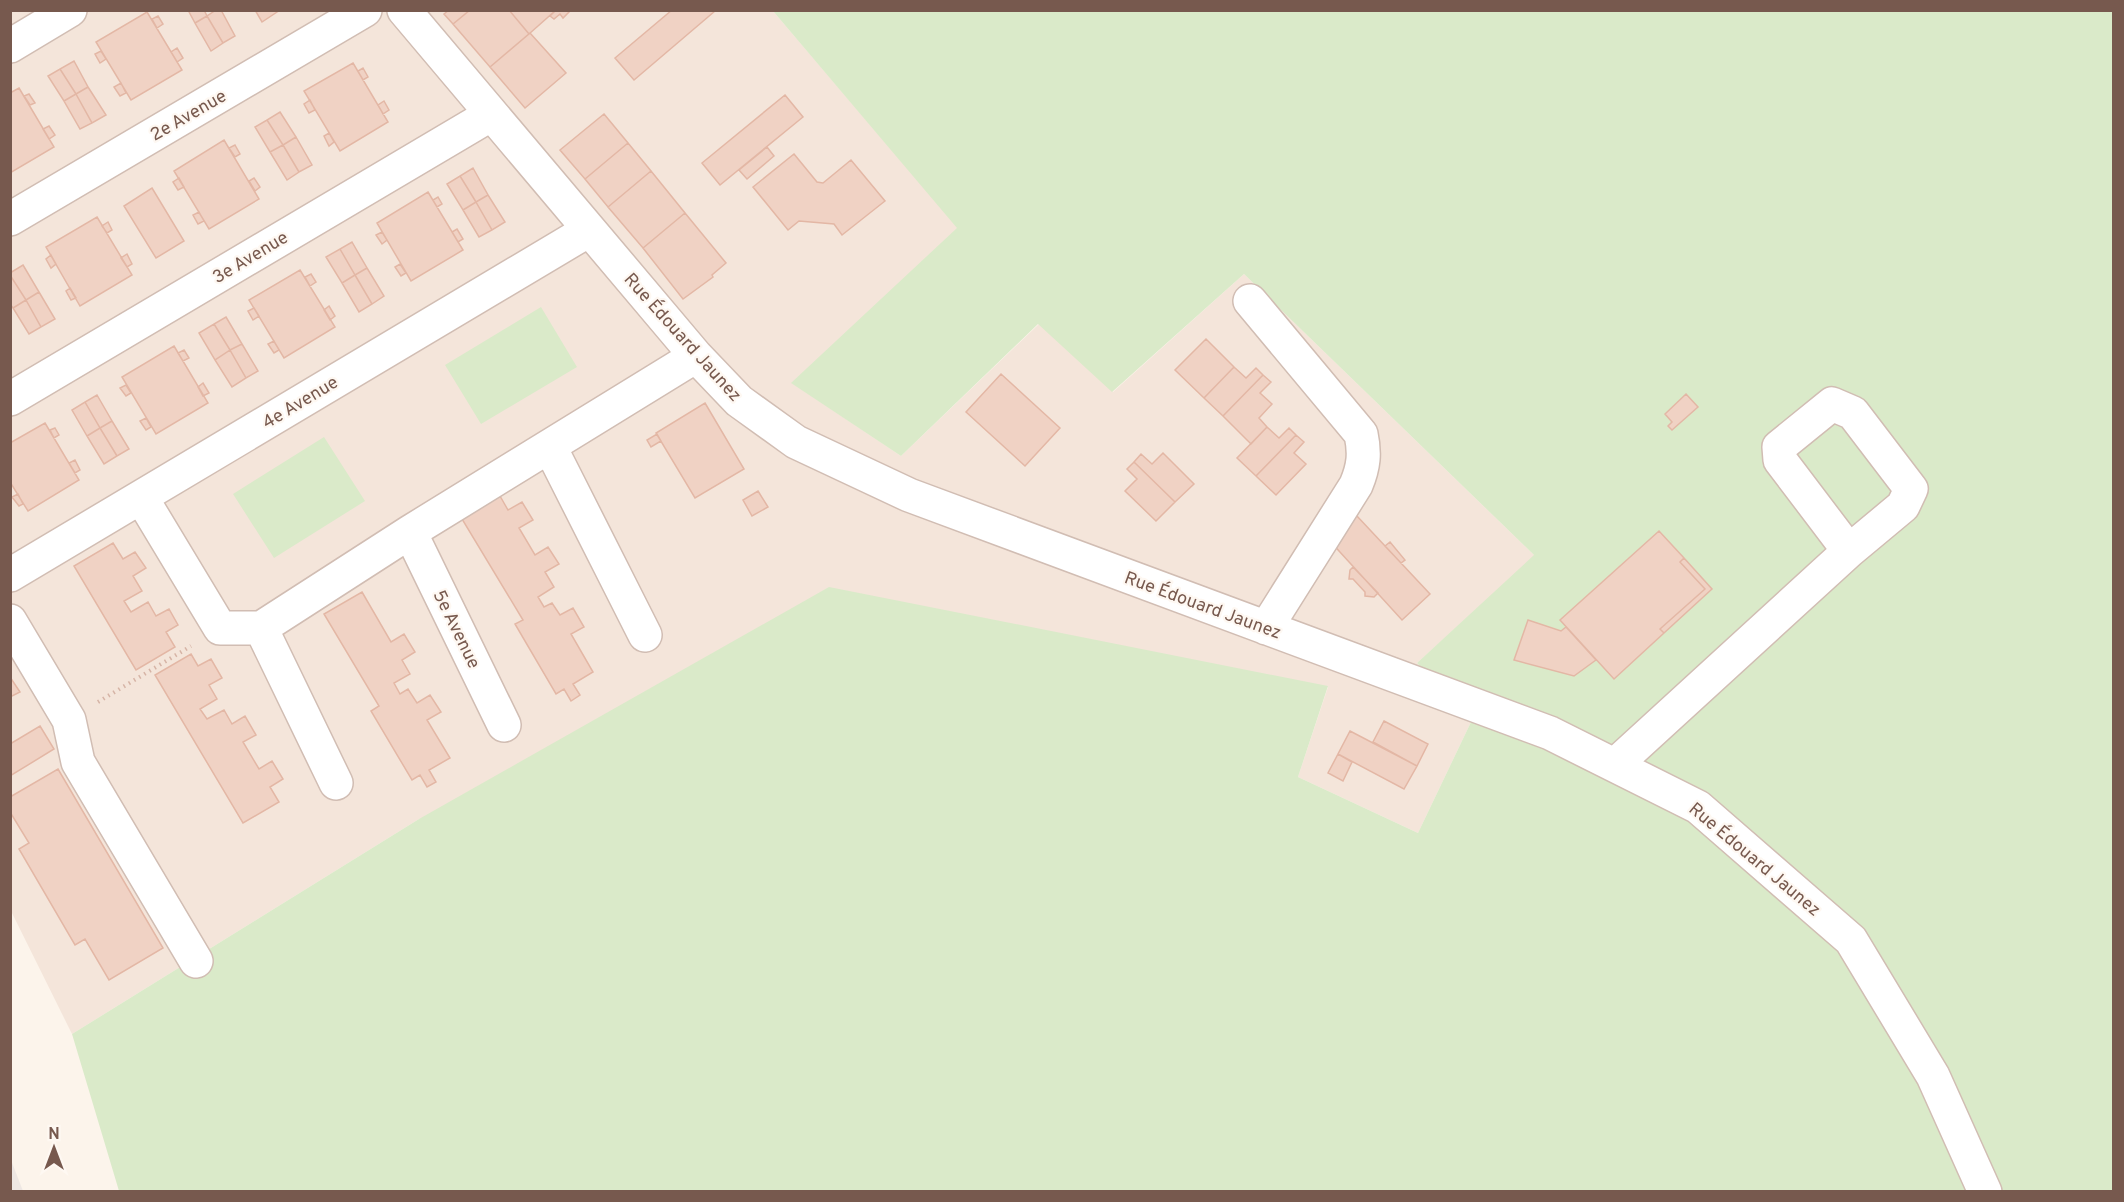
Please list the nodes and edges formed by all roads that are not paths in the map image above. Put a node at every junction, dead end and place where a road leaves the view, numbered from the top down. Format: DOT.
graph roads {
  1 [pos="70,10"];
  2 [pos="365,10"];
  3 [pos="404,10"];
  4 [pos="10,46"];
  5 [pos="490,115"];
  6 [pos="10,219"];
  7 [pos="589,230"];
  8 [pos="1250,301"];
  9 [pos="696,356"];
  10 [pos="10,399"];
  11 [pos="550,447"];
  12 [pos="141,497"];
  13 [pos="410,532"];
  14 [pos="1849,551"];
  15 [pos="10,575"];
  16 [pos="10,621"];
  17 [pos="261,628"];
  18 [pos="1266,628"];
  19 [pos="645,635"];
  20 [pos="504,725"];
  21 [pos="1615,765"];
  22 [pos="336,783"];
  23 [pos="196,961"];
  24 [pos="1985,1191"];
  1 -- 4 [label="street"];
  2 -- 6 [label="street, 2e Avenue"];
  3 -- 5 [label="street, Rue Édouard Jaunez"];
  5 -- 7 [label="street, Rue Édouard Jaunez"];
  5 -- 10 [label="street, 3e Avenue"];
  7 -- 9 [label="street, Rue Édouard Jaunez"];
  7 -- 12 [label="street, 4e Avenue"];
  8 -- 18 [label="street"];
  9 -- 11 [label="street"];
  9 -- 18 [label="street, Rue Édouard Jaunez"];
  11 -- 13 [label="street"];
  11 -- 19 [label="street"];
  12 -- 15 [label="street, 4e Avenue"];
  12 -- 17 [label="street"];
  13 -- 17 [label="street"];
  13 -- 20 [label="street, 5e Avenue"];
  14 -- 21 [label="street"];
  16 -- 23 [label="street"];
  17 -- 22 [label="street"];
  18 -- 21 [label="street, Rue Édouard Jaunez"];
  21 -- 24 [label="street, Rue Édouard Jaunez"];
}
